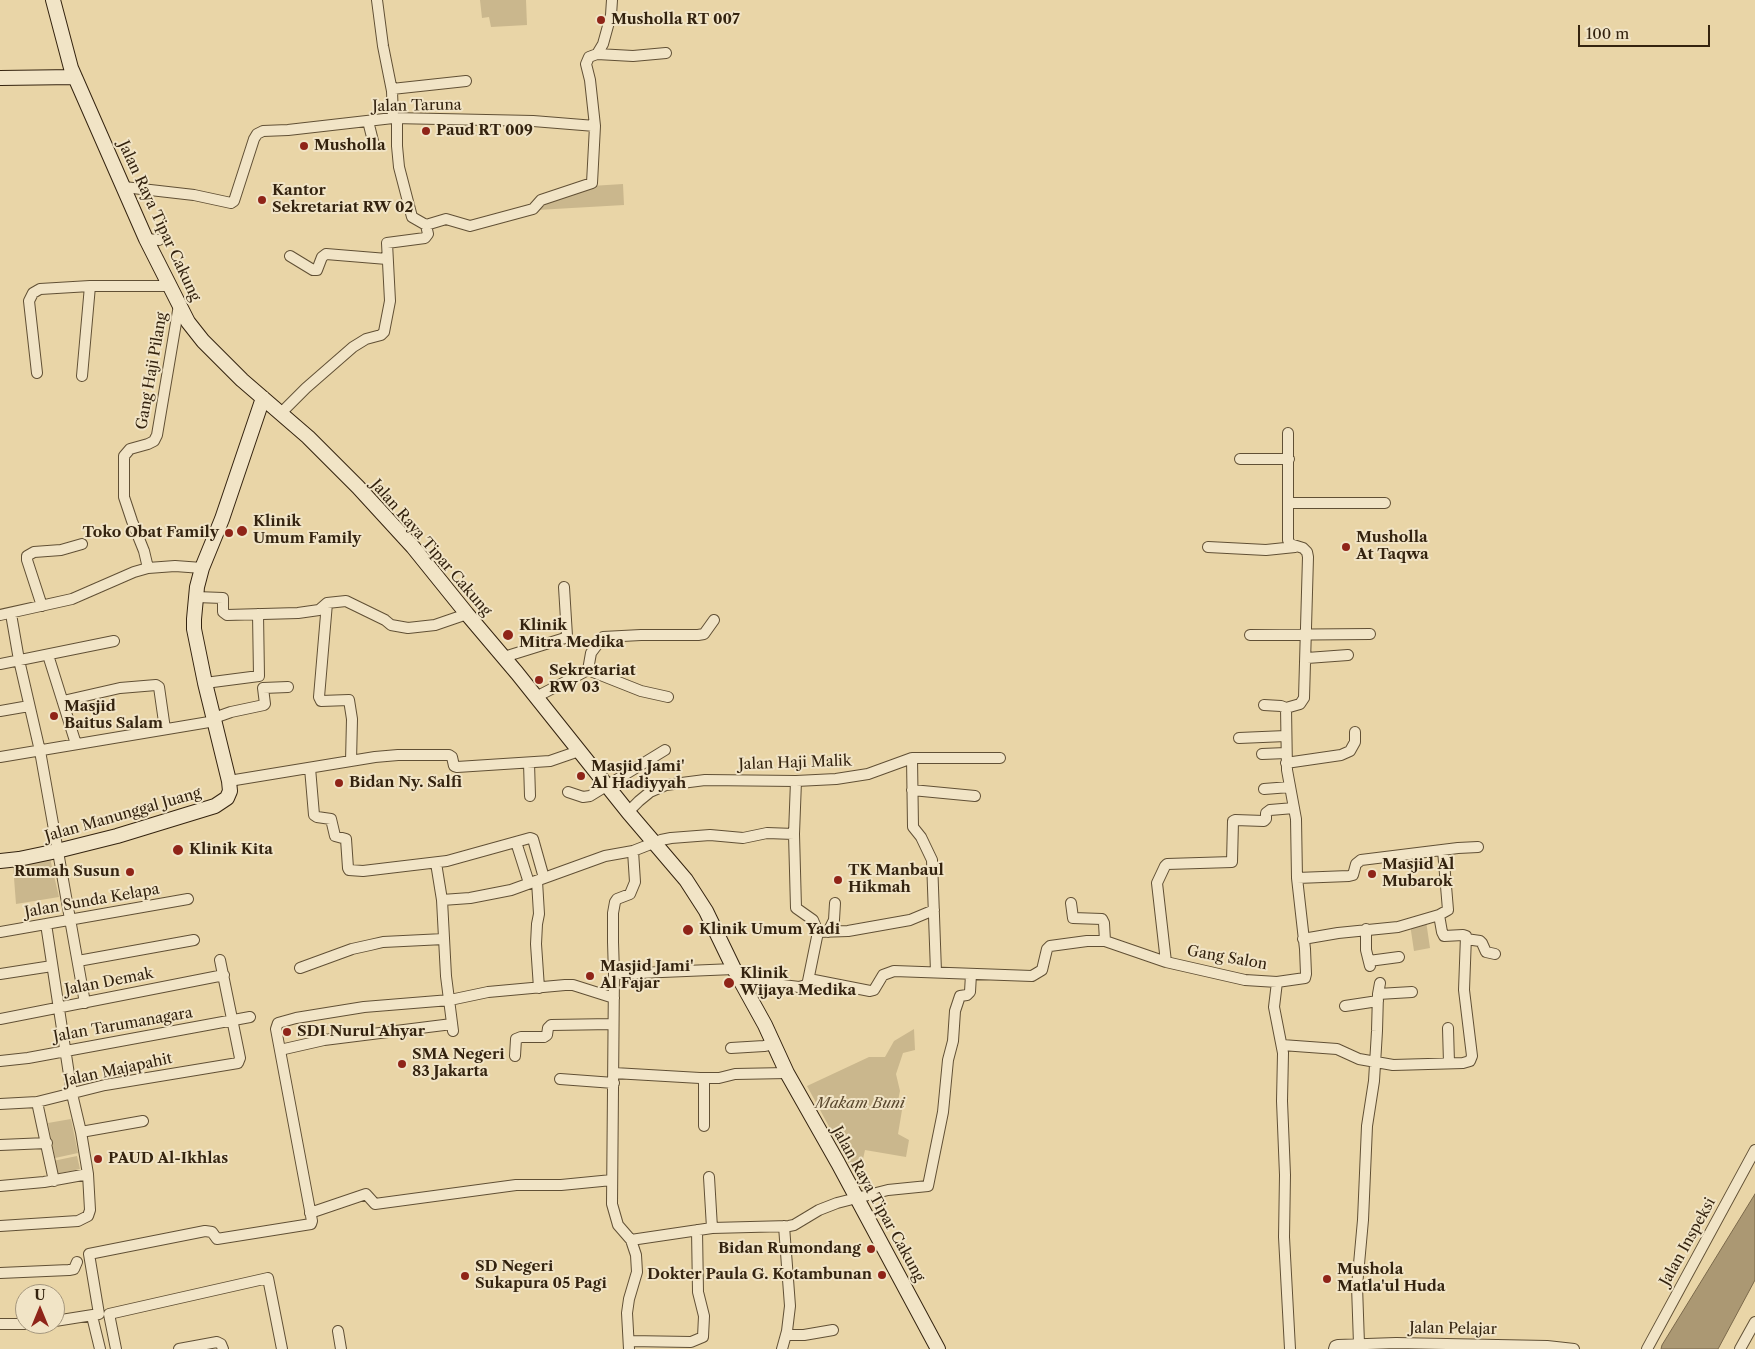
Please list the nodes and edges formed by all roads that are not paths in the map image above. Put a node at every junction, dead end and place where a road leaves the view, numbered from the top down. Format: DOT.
graph roads {
  1 [pos="53,0"];
  2 [pos="377,0"];
  3 [pos="612,0"];
  4 [pos="666,53"];
  5 [pos="597,54"];
  6 [pos="75,77"];
  7 [pos="0,78"];
  8 [pos="466,81"];
  9 [pos="392,89"];
  10 [pos="395,118"];
  11 [pos="368,121"];
  12 [pos="594,126"];
  13 [pos="374,145"];
  14 [pos="124,187"];
  15 [pos="426,225"];
  16 [pos="290,256"];
  17 [pos="387,259"];
  18 [pos="90,286"];
  19 [pos="169,286"];
  20 [pos="180,305"];
  21 [pos="37,373"];
  22 [pos="82,376"];
  23 [pos="263,398"];
  24 [pos="281,413"];
  25 [pos="1288,433"];
  26 [pos="1240,459"];
  27 [pos="1289,459"];
  28 [pos="1289,503"];
  29 [pos="1385,503"];
  30 [pos="82,544"];
  31 [pos="1208,547"];
  32 [pos="1295,547"];
  33 [pos="148,568"];
  34 [pos="202,568"];
  35 [pos="564,587"];
  36 [pos="196,597"];
  37 [pos="328,603"];
  38 [pos="42,606"];
  39 [pos="12,614"];
  40 [pos="258,614"];
  41 [pos="467,614"];
  42 [pos="0,615"];
  43 [pos="714,620"];
  44 [pos="1307,634"];
  45 [pos="1370,634"];
  46 [pos="1250,635"];
  47 [pos="114,641"];
  48 [pos="48,655"];
  49 [pos="1348,655"];
  50 [pos="504,657"];
  51 [pos="1306,658"];
  52 [pos="19,660"];
  53 [pos="0,664"];
  54 [pos="588,670"];
  55 [pos="205,683"];
  56 [pos="288,688"];
  57 [pos="536,696"];
  58 [pos="668,697"];
  59 [pos="63,701"];
  60 [pos="1264,705"];
  61 [pos="29,706"];
  62 [pos="1286,708"];
  63 [pos="0,711"];
  64 [pos="215,719"];
  65 [pos="165,729"];
  66 [pos="1355,732"];
  67 [pos="1286,736"];
  68 [pos="1239,738"];
  69 [pos="76,744"];
  70 [pos="665,750"];
  71 [pos="40,751"];
  72 [pos="579,751"];
  73 [pos="1262,754"];
  74 [pos="0,757"];
  75 [pos="912,758"];
  76 [pos="1000,758"];
  77 [pos="1286,758"];
  78 [pos="351,762"];
  79 [pos="529,763"];
  80 [pos="310,768"];
  81 [pos="229,781"];
  82 [pos="796,781"];
  83 [pos="606,786"];
  84 [pos="1290,787"];
  85 [pos="912,790"];
  86 [pos="1264,790"];
  87 [pos="568,792"];
  88 [pos="530,796"];
  89 [pos="975,796"];
  90 [pos="1294,808"];
  91 [pos="628,812"];
  92 [pos="794,834"];
  93 [pos="516,842"];
  94 [pos="656,843"];
  95 [pos="1478,847"];
  96 [pos="1442,850"];
  97 [pos="57,851"];
  98 [pos="633,852"];
  99 [pos="0,862"];
  100 [pos="436,863"];
  101 [pos="1297,878"];
  102 [pos="537,881"];
  103 [pos="188,899"];
  104 [pos="442,900"];
  105 [pos="834,903"];
  106 [pos="1071,903"];
  107 [pos="934,910"];
  108 [pos="1439,915"];
  109 [pos="71,920"];
  110 [pos="46,924"];
  111 [pos="1366,930"];
  112 [pos="0,932"];
  113 [pos="823,932"];
  114 [pos="1303,938"];
  115 [pos="444,939"];
  116 [pos="1466,939"];
  117 [pos="194,940"];
  118 [pos="1105,941"];
  119 [pos="1495,954"];
  120 [pos="1399,958"];
  121 [pos="78,960"];
  122 [pos="220,960"];
  123 [pos="1166,962"];
  124 [pos="52,966"];
  125 [pos="300,968"];
  126 [pos="936,972"];
  127 [pos="0,974"];
  128 [pos="614,974"];
  129 [pos="971,974"];
  130 [pos="737,975"];
  131 [pos="224,976"];
  132 [pos="808,981"];
  133 [pos="1277,982"];
  134 [pos="1380,983"];
  135 [pos="540,988"];
  136 [pos="1412,992"];
  137 [pos="614,998"];
  138 [pos="1378,998"];
  139 [pos="450,1000"];
  140 [pos="85,1003"];
  141 [pos="1345,1006"];
  142 [pos="58,1007"];
  143 [pos="250,1017"];
  144 [pos="0,1019"];
  145 [pos="233,1020"];
  146 [pos="613,1024"];
  147 [pos="1448,1028"];
  148 [pos="774,1044"];
  149 [pos="1282,1045"];
  150 [pos="731,1048"];
  151 [pos="66,1050"];
  152 [pos="280,1050"];
  153 [pos="515,1056"];
  154 [pos="0,1061"];
  155 [pos="1375,1063"];
  156 [pos="1448,1064"];
  157 [pos="787,1073"];
  158 [pos="614,1078"];
  159 [pos="704,1078"];
  160 [pos="560,1079"];
  161 [pos="72,1094"];
  162 [pos="37,1102"];
  163 [pos="0,1104"];
  164 [pos="143,1121"];
  165 [pos="704,1126"];
  166 [pos="81,1132"];
  167 [pos="47,1143"];
  168 [pos="0,1145"];
  169 [pos="1755,1150"];
  170 [pos="88,1174"];
  171 [pos="709,1177"];
  172 [pos="612,1180"];
  173 [pos="54,1181"];
  174 [pos="0,1186"];
  175 [pos="857,1198"];
  176 [pos="310,1213"];
  177 [pos="0,1226"];
  178 [pos="784,1226"];
  179 [pos="712,1228"];
  180 [pos="697,1230"];
  181 [pos="631,1240"];
  182 [pos="73,1266"];
  183 [pos="0,1273"];
  184 [pos="96,1315"];
  185 [pos="65,1320"];
  186 [pos="1755,1322"];
  187 [pos="0,1324"];
  188 [pos="15,1324"];
  189 [pos="833,1330"];
  190 [pos="338,1331"];
  191 [pos="786,1335"];
  192 [pos="1359,1344"];
  193 [pos="629,1345"];
  194 [pos="1396,1346"];
  195 [pos="1454,1346"];
  196 [pos="100,1349"];
  197 [pos="116,1349"];
  198 [pos="179,1349"];
  199 [pos="222,1349"];
  200 [pos="282,1349"];
  201 [pos="341,1349"];
  202 [pos="782,1349"];
  203 [pos="938,1349"];
  204 [pos="1290,1349"];
  205 [pos="1334,1349"];
  206 [pos="1574,1349"];
  207 [pos="1647,1349"];
  208 [pos="1740,1349"];
  1 -- 6 [label="street, Jalan Raya Tipar Cakung"];
  2 -- 9 [label="street"];
  3 -- 5 [label="street"];
  4 -- 5 [label="street"];
  5 -- 12 [label="street"];
  6 -- 7 [label="street"];
  6 -- 14 [label="street, Jalan Raya Tipar Cakung"];
  8 -- 9 [label="street"];
  9 -- 10 [label="street"];
  10 -- 11 [label="street, Jalan Taruna"];
  10 -- 12 [label="street, Jalan Taruna"];
  10 -- 15 [label="street"];
  11 -- 13 [label="street"];
  11 -- 14 [label="street, Jalan Taruna"];
  12 -- 15 [label="street"];
  14 -- 19 [label="street, Jalan Raya Tipar Cakung"];
  15 -- 17 [label="street"];
  16 -- 17 [label="street"];
  17 -- 24 [label="street"];
  18 -- 19 [label="street"];
  18 -- 21 [label="street"];
  18 -- 22 [label="street"];
  19 -- 20 [label="street, Jalan Raya Tipar Cakung"];
  20 -- 23 [label="street, Jalan Raya Tipar Cakung"];
  20 -- 33 [label="street, Gang Haji Pilang"];
  23 -- 24 [label="street, Jalan Raya Tipar Cakung"];
  23 -- 34 [label="street"];
  24 -- 41 [label="street, Jalan Raya Tipar Cakung"];
  25 -- 27 [label="street"];
  26 -- 27 [label="street"];
  27 -- 28 [label="street"];
  28 -- 29 [label="street"];
  28 -- 32 [label="street"];
  30 -- 38 [label="street"];
  31 -- 32 [label="street"];
  32 -- 44 [label="street"];
  33 -- 34 [label="street"];
  33 -- 38 [label="street"];
  34 -- 36 [label="street"];
  35 -- 50 [label="street"];
  36 -- 40 [label="street"];
  36 -- 55 [label="street"];
  37 -- 40 [label="street"];
  37 -- 41 [label="street"];
  37 -- 78 [label="street"];
  38 -- 39 [label="street"];
  39 -- 42 [label="street"];
  39 -- 52 [label="street"];
  40 -- 55 [label="street"];
  41 -- 50 [label="street, Jalan Raya Tipar Cakung"];
  43 -- 54 [label="street"];
  44 -- 45 [label="street"];
  44 -- 46 [label="street"];
  44 -- 51 [label="street"];
  47 -- 48 [label="street"];
  48 -- 52 [label="street"];
  48 -- 59 [label="street"];
  49 -- 51 [label="street"];
  50 -- 57 [label="street, Jalan Raya Tipar Cakung"];
  51 -- 62 [label="street"];
  52 -- 53 [label="street"];
  52 -- 61 [label="street"];
  54 -- 57 [label="street"];
  54 -- 58 [label="street"];
  55 -- 64 [label="street"];
  56 -- 64 [label="street"];
  57 -- 72 [label="street, Jalan Raya Tipar Cakung"];
  59 -- 65 [label="street"];
  59 -- 69 [label="street"];
  60 -- 62 [label="street"];
  61 -- 63 [label="street"];
  61 -- 71 [label="street"];
  62 -- 67 [label="street, Gang Salon"];
  64 -- 65 [label="street"];
  64 -- 81 [label="street"];
  65 -- 69 [label="street"];
  66 -- 77 [label="street"];
  67 -- 68 [label="street"];
  67 -- 77 [label="street, Gang Salon"];
  69 -- 71 [label="street"];
  70 -- 83 [label="street"];
  71 -- 74 [label="street"];
  71 -- 97 [label="street"];
  72 -- 79 [label="street"];
  72 -- 83 [label="street, Jalan Raya Tipar Cakung"];
  73 -- 77 [label="street"];
  75 -- 76 [label="street, Jalan Haji Malik"];
  75 -- 82 [label="street, Jalan Haji Malik"];
  75 -- 85 [label="street"];
  77 -- 84 [label="street, Gang Salon"];
  78 -- 79 [label="street"];
  78 -- 80 [label="street"];
  79 -- 88 [label="street"];
  80 -- 81 [label="street"];
  80 -- 100 [label="street"];
  81 -- 97 [label="street, Jalan Manunggal Juang"];
  82 -- 91 [label="street, Jalan Haji Malik"];
  82 -- 92 [label="street"];
  83 -- 87 [label="street"];
  83 -- 91 [label="street, Jalan Raya Tipar Cakung"];
  84 -- 86 [label="street"];
  84 -- 90 [label="street, Gang Salon"];
  85 -- 89 [label="street"];
  85 -- 107 [label="street"];
  90 -- 101 [label="street, Gang Salon"];
  90 -- 123 [label="street"];
  91 -- 94 [label="street, Jalan Raya Tipar Cakung"];
  92 -- 94 [label="street"];
  92 -- 113 [label="street"];
  93 -- 100 [label="street"];
  93 -- 102 [label="street"];
  93 -- 102 [label="street"];
  94 -- 98 [label="street"];
  94 -- 130 [label="street, Jalan Raya Tipar Cakung"];
  95 -- 96 [label="street"];
  96 -- 101 [label="street"];
  96 -- 108 [label="street"];
  97 -- 99 [label="street, Jalan Manunggal Juang"];
  97 -- 109 [label="street"];
  98 -- 102 [label="street"];
  98 -- 128 [label="street"];
  100 -- 104 [label="street"];
  101 -- 114 [label="street, Gang Salon"];
  102 -- 104 [label="street"];
  102 -- 135 [label="street"];
  103 -- 109 [label="street, Jalan Sunda Kelapa"];
  104 -- 115 [label="street"];
  105 -- 113 [label="street"];
  106 -- 118 [label="street"];
  107 -- 113 [label="street"];
  107 -- 126 [label="street"];
  108 -- 111 [label="street"];
  108 -- 116 [label="street"];
  109 -- 110 [label="street, Jalan Sunda Kelapa"];
  109 -- 121 [label="street"];
  110 -- 112 [label="street, Jalan Sunda Kelapa"];
  110 -- 124 [label="street"];
  111 -- 114 [label="street"];
  111 -- 120 [label="street"];
  113 -- 132 [label="street"];
  114 -- 133 [label="street, Gang Salon"];
  115 -- 125 [label="street"];
  115 -- 139 [label="street"];
  116 -- 119 [label="street"];
  116 -- 156 [label="street"];
  117 -- 121 [label="street"];
  118 -- 123 [label="street, Gang Salon"];
  118 -- 129 [label="street, Gang Salon"];
  121 -- 140 [label="street"];
  122 -- 131 [label="street"];
  123 -- 133 [label="street, Gang Salon"];
  124 -- 127 [label="street"];
  124 -- 142 [label="street"];
  126 -- 129 [label="street, Gang Salon"];
  126 -- 132 [label="street, Gang Salon"];
  128 -- 130 [label="street, Gang Salon"];
  128 -- 137 [label="street"];
  129 -- 175 [label="street"];
  130 -- 132 [label="street, Gang Salon"];
  130 -- 148 [label="street, Jalan Raya Tipar Cakung"];
  131 -- 140 [label="street, Jalan Demak"];
  131 -- 145 [label="street"];
  133 -- 149 [label="street"];
  134 -- 138 [label="street"];
  135 -- 137 [label="street"];
  135 -- 139 [label="street"];
  136 -- 138 [label="street"];
  137 -- 146 [label="street"];
  138 -- 141 [label="street"];
  138 -- 155 [label="street"];
  139 -- 152 [label="street"];
  139 -- 152 [label="street"];
  140 -- 142 [label="street, Jalan Demak"];
  142 -- 144 [label="street, Jalan Demak"];
  142 -- 151 [label="street"];
  143 -- 145 [label="street, Jalan Tarumanagara"];
  145 -- 151 [label="street, Jalan Tarumanagara"];
  145 -- 161 [label="street, Jalan Majapahit"];
  146 -- 153 [label="street"];
  146 -- 158 [label="street"];
  147 -- 156 [label="street"];
  148 -- 150 [label="street"];
  148 -- 157 [label="street, Jalan Raya Tipar Cakung"];
  149 -- 155 [label="street"];
  149 -- 204 [label="street"];
  151 -- 154 [label="street, Jalan Tarumanagara"];
  151 -- 161 [label="street"];
  152 -- 176 [label="street"];
  155 -- 156 [label="street"];
  155 -- 192 [label="street"];
  157 -- 159 [label="street"];
  157 -- 175 [label="street, Jalan Raya Tipar Cakung"];
  158 -- 159 [label="street"];
  158 -- 160 [label="street"];
  158 -- 172 [label="street"];
  159 -- 165 [label="street"];
  161 -- 162 [label="street, Jalan Majapahit"];
  161 -- 166 [label="street"];
  162 -- 163 [label="street, Jalan Majapahit"];
  162 -- 167 [label="street"];
  164 -- 166 [label="street"];
  166 -- 170 [label="street"];
  167 -- 168 [label="street"];
  167 -- 173 [label="street"];
  169 -- 207 [label="street, Jalan Inspeksi"];
  170 -- 173 [label="street"];
  170 -- 177 [label="street"];
  171 -- 179 [label="street"];
  172 -- 176 [label="street"];
  172 -- 181 [label="street"];
  173 -- 174 [label="street"];
  175 -- 178 [label="street"];
  175 -- 203 [label="street, Jalan Raya Tipar Cakung"];
  176 -- 184 [label="street"];
  178 -- 179 [label="street"];
  178 -- 191 [label="street"];
  179 -- 180 [label="street"];
  180 -- 181 [label="street"];
  180 -- 193 [label="street"];
  181 -- 193 [label="street"];
  182 -- 183 [label="street"];
  184 -- 185 [label="street"];
  184 -- 196 [label="street"];
  186 -- 208 [label="street"];
  187 -- 188 [label="street"];
  189 -- 191 [label="street"];
  190 -- 201 [label="street"];
  191 -- 202 [label="street"];
  192 -- 194 [label="street, Jalan Pelajar"];
  192 -- 205 [label="street, Jalan Pelajar"];
  194 -- 195 [label="street, Jalan Pelajar"];
  195 -- 206 [label="street, Jalan Pelajar"];
  197 -- 200 [label="street"];
  198 -- 199 [label="street"];
}
